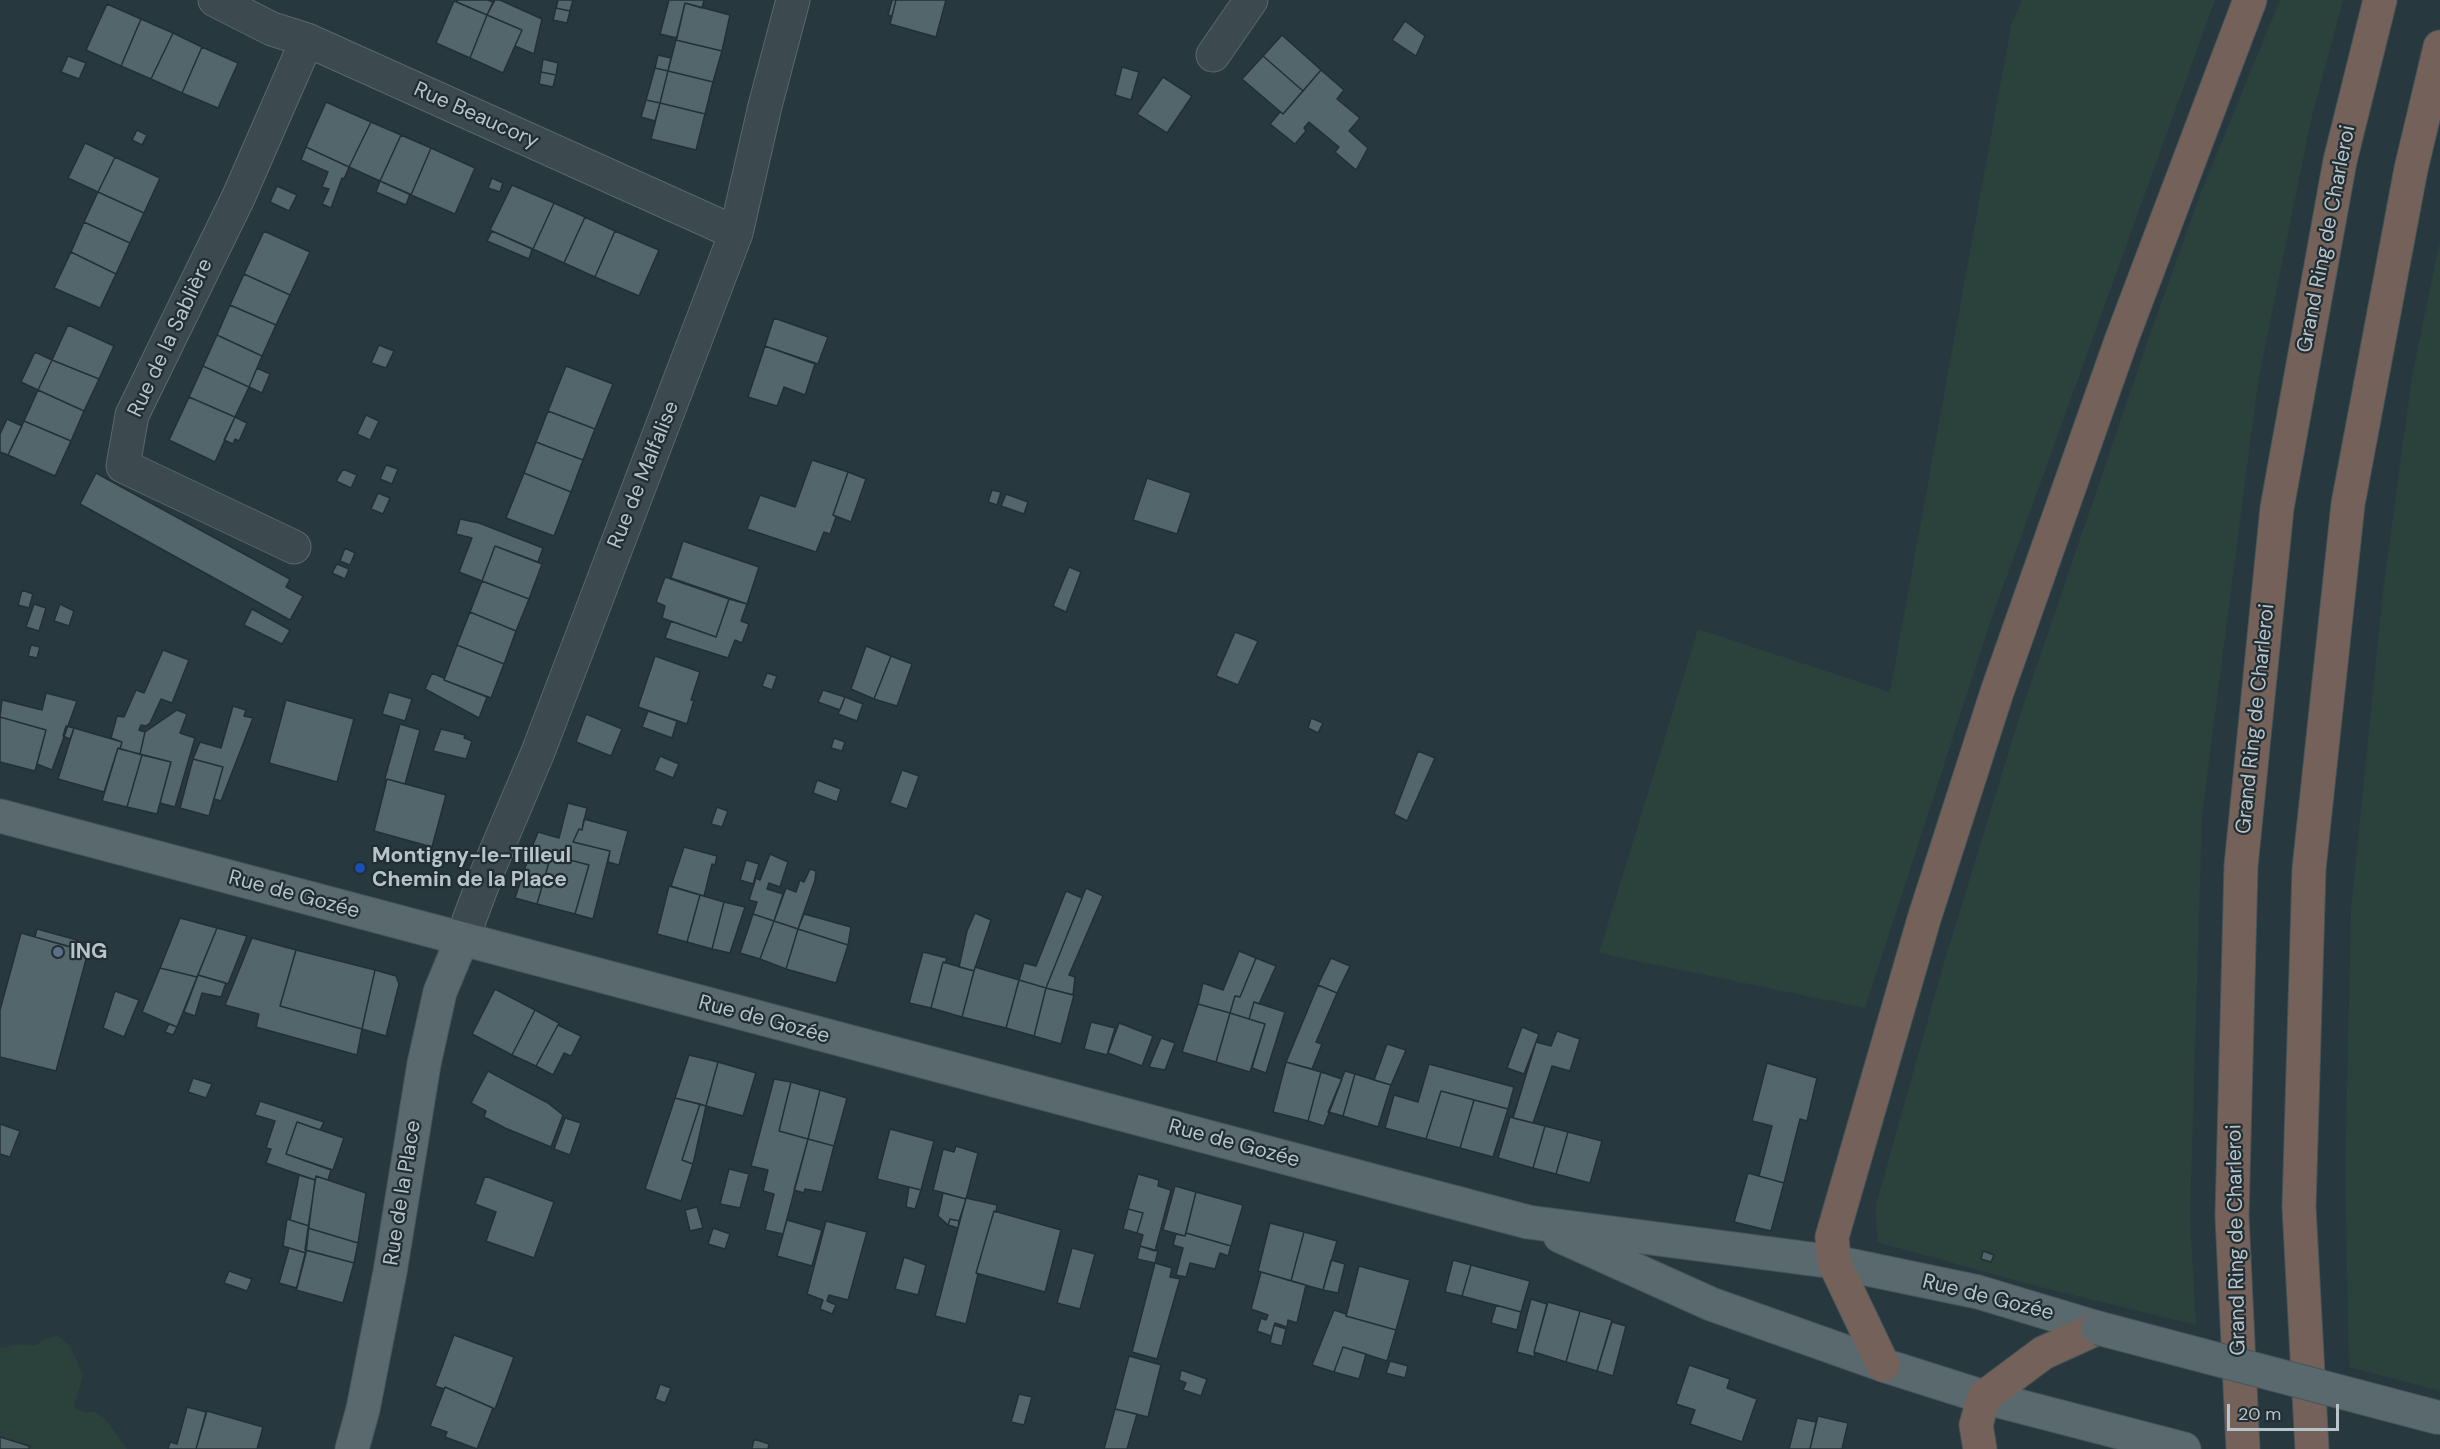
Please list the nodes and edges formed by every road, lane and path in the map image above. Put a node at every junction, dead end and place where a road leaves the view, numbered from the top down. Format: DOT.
graph roads {
  1 [pos="215,0"];
  2 [pos="793,0"];
  3 [pos="1251,0"];
  4 [pos="2250,0"];
  5 [pos="2380,0"];
  6 [pos="307,40"];
  7 [pos="2440,47"];
  8 [pos="1213,55"];
  9 [pos="736,233"];
  10 [pos="294,547"];
  11 [pos="0,816"];
  12 [pos="462,939"];
  13 [pos="1528,1222"];
  14 [pos="1834,1263"];
  15 [pos="2098,1328"];
  16 [pos="1882,1365"];
  17 [pos="1984,1397"];
  18 [pos="2440,1418"];
  19 [pos="352,1449"];
  20 [pos="1980,1449"];
  21 [pos="2184,1449"];
  22 [pos="2243,1449"];
  23 [pos="2312,1449"];
  1 -- 6 [label="street, Rue Beaucory"];
  2 -- 9 [label="street, Rue de Malfalise"];
  3 -- 8 [label="street"];
  4 -- 14 [label="highway"];
  5 -- 22 [label="highway, Grand Ring de Charleroi"];
  6 -- 9 [label="street, Rue Beaucory"];
  6 -- 10 [label="street, Rue de la Sablière"];
  7 -- 23 [label="highway"];
  9 -- 12 [label="street, Rue de Malfalise"];
  11 -- 12 [label="main road, Rue de Gozée"];
  12 -- 13 [label="main road, Rue de Gozée"];
  12 -- 19 [label="main road, Rue de la Place"];
  13 -- 14 [label="main road, Rue de Gozée"];
  13 -- 16 [label="main road, Rue de Gozée"];
  14 -- 15 [label="main road, Rue de Gozée"];
  14 -- 16 [label="highway"];
  15 -- 17 [label="highway"];
  15 -- 18 [label="main road, Rue de Gozée, bridge"];
  16 -- 17 [label="main road, Rue de Gozée"];
  17 -- 20 [label="highway"];
  17 -- 21 [label="main road, Rue de Gozée"];
}
